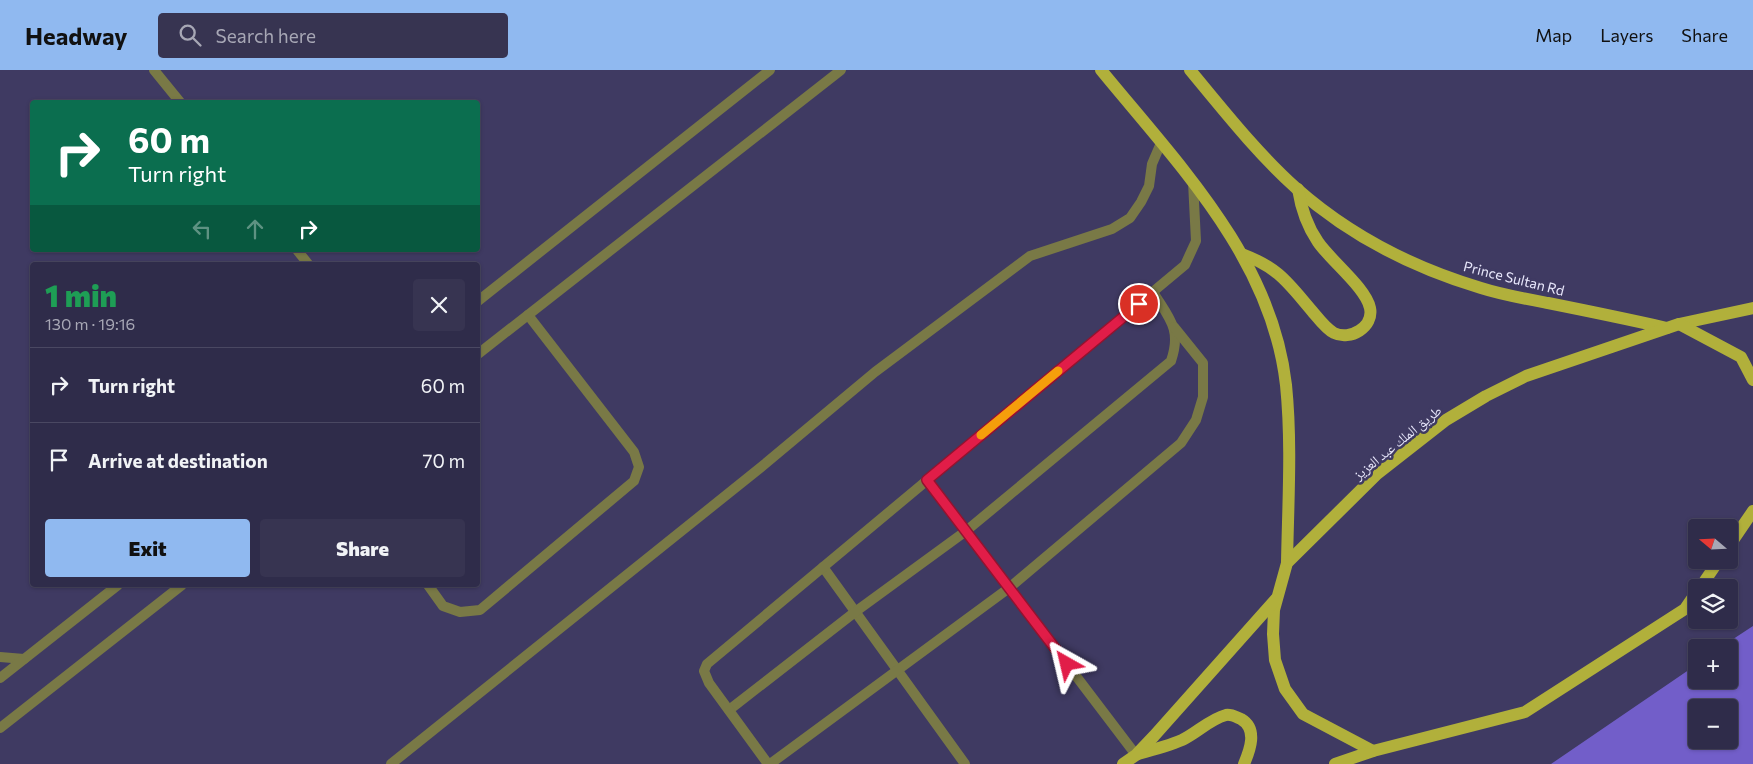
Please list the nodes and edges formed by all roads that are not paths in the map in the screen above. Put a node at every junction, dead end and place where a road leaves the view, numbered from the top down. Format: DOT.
graph roads {
  1 [pos="154,70"];
  2 [pos="770,70"];
  3 [pos="841,70"];
  4 [pos="1101,70"];
  5 [pos="1190,70"];
  6 [pos="178,100"];
  7 [pos="1161,143"];
  8 [pos="1193,182"];
  9 [pos="1298,189"];
  10 [pos="299,252"];
  11 [pos="1242,254"];
  12 [pos="307,262"];
  13 [pos="1153,292"];
  14 [pos="480,299"];
  15 [pos="1753,308"];
  16 [pos="528,315"];
  17 [pos="1679,324"];
  18 [pos="1174,327"];
  19 [pos="1667,328"];
  20 [pos="480,352"];
  21 [pos="1753,380"];
  22 [pos="927,480"];
  23 [pos="1753,511"];
  24 [pos="966,531"];
  25 [pos="1738,533"];
  26 [pos="1287,563"];
  27 [pos="822,567"];
  28 [pos="115,587"];
  29 [pos="179,587"];
  30 [pos="429,587"];
  31 [pos="1009,588"];
  32 [pos="1277,597"];
  33 [pos="1688,605"];
  34 [pos="855,612"];
  35 [pos="0,657"];
  36 [pos="24,659"];
  37 [pos="897,669"];
  38 [pos="0,678"];
  39 [pos="729,710"];
  40 [pos="0,728"];
  41 [pos="1373,751"];
  42 [pos="1136,755"];
  43 [pos="391,764"];
  44 [pos="769,764"];
  45 [pos="965,764"];
  46 [pos="1123,764"];
  47 [pos="1244,764"];
  48 [pos="1335,764"];
  1 -- 6 [label="street"];
  2 -- 14 [label="street"];
  3 -- 16 [label="street"];
  4 -- 7 [label="main road"];
  5 -- 9 [label="main road, Prince Sultan Rd"];
  7 -- 8 [label="main road"];
  7 -- 43 [label="street"];
  8 -- 11 [label="main road"];
  8 -- 13 [label="street"];
  9 -- 11 [label="main road"];
  9 -- 19 [label="main road, Prince Sultan Rd"];
  10 -- 12 [label="street"];
  11 -- 26 [label="main road"];
  13 -- 18 [label="street"];
  13 -- 22 [label="street"];
  15 -- 17 [label="main road, طريق الملك عبد العزيز"];
  16 -- 20 [label="street"];
  16 -- 30 [label="street"];
  17 -- 19 [label="main road, طريق الملك عبد العزيز"];
  17 -- 21 [label="main road"];
  18 -- 24 [label="street"];
  18 -- 31 [label="street"];
  19 -- 26 [label="main road, طريق الملك عبد العزيز"];
  22 -- 24 [label="street"];
  22 -- 27 [label="street"];
  23 -- 25 [label="main road"];
  24 -- 31 [label="street"];
  24 -- 34 [label="street"];
  26 -- 32 [label="main road, طريق الملك عبد العزيز"];
  27 -- 34 [label="street"];
  27 -- 39 [label="street"];
  28 -- 36 [label="street"];
  29 -- 40 [label="street"];
  31 -- 37 [label="street"];
  31 -- 42 [label="street"];
  32 -- 41 [label="main road, طريق الملك عبد العزيز"];
  32 -- 42 [label="main road"];
  33 -- 41 [label="main road"];
  34 -- 37 [label="street"];
  34 -- 39 [label="street"];
  35 -- 36 [label="street"];
  36 -- 38 [label="street"];
  37 -- 44 [label="street"];
  37 -- 45 [label="street"];
  39 -- 44 [label="street"];
  41 -- 48 [label="main road"];
  42 -- 46 [label="main road"];
  42 -- 47 [label="main road"];
}
